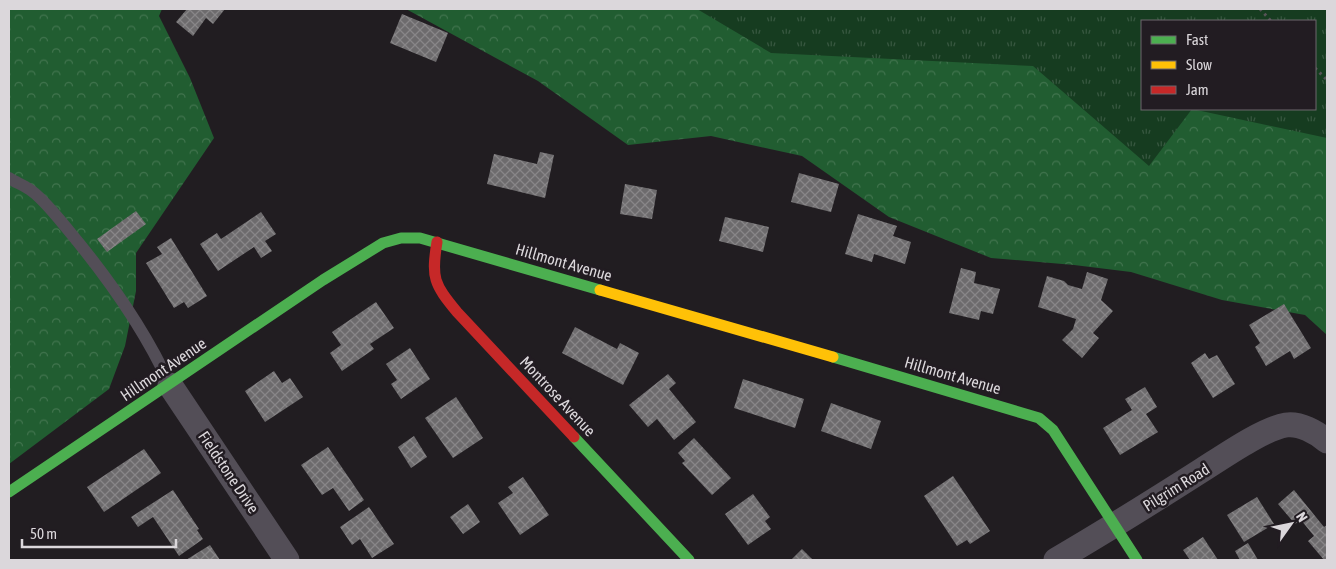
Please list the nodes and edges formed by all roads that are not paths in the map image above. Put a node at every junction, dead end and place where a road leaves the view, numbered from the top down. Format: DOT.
graph roads {
  1 [pos="9,178"];
  2 [pos="436,242"];
  3 [pos="170,385"];
  4 [pos="1327,441"];
  5 [pos="9,492"];
  6 [pos="1115,526"];
  7 [pos="287,560"];
  8 [pos="689,560"];
  9 [pos="1056,560"];
  10 [pos="1137,560"];
  1 -- 3 [label="lane"];
  2 -- 3 [label="street, Hillmont Avenue"];
  2 -- 6 [label="street, Hillmont Avenue"];
  2 -- 8 [label="street, Montrose Avenue"];
  3 -- 5 [label="street, Hillmont Avenue"];
  3 -- 7 [label="street, Fieldstone Drive"];
  4 -- 6 [label="street, Pilgrim Road"];
  6 -- 9 [label="street, Pilgrim Road"];
  6 -- 10 [label="street, Hillmont Avenue"];
}
